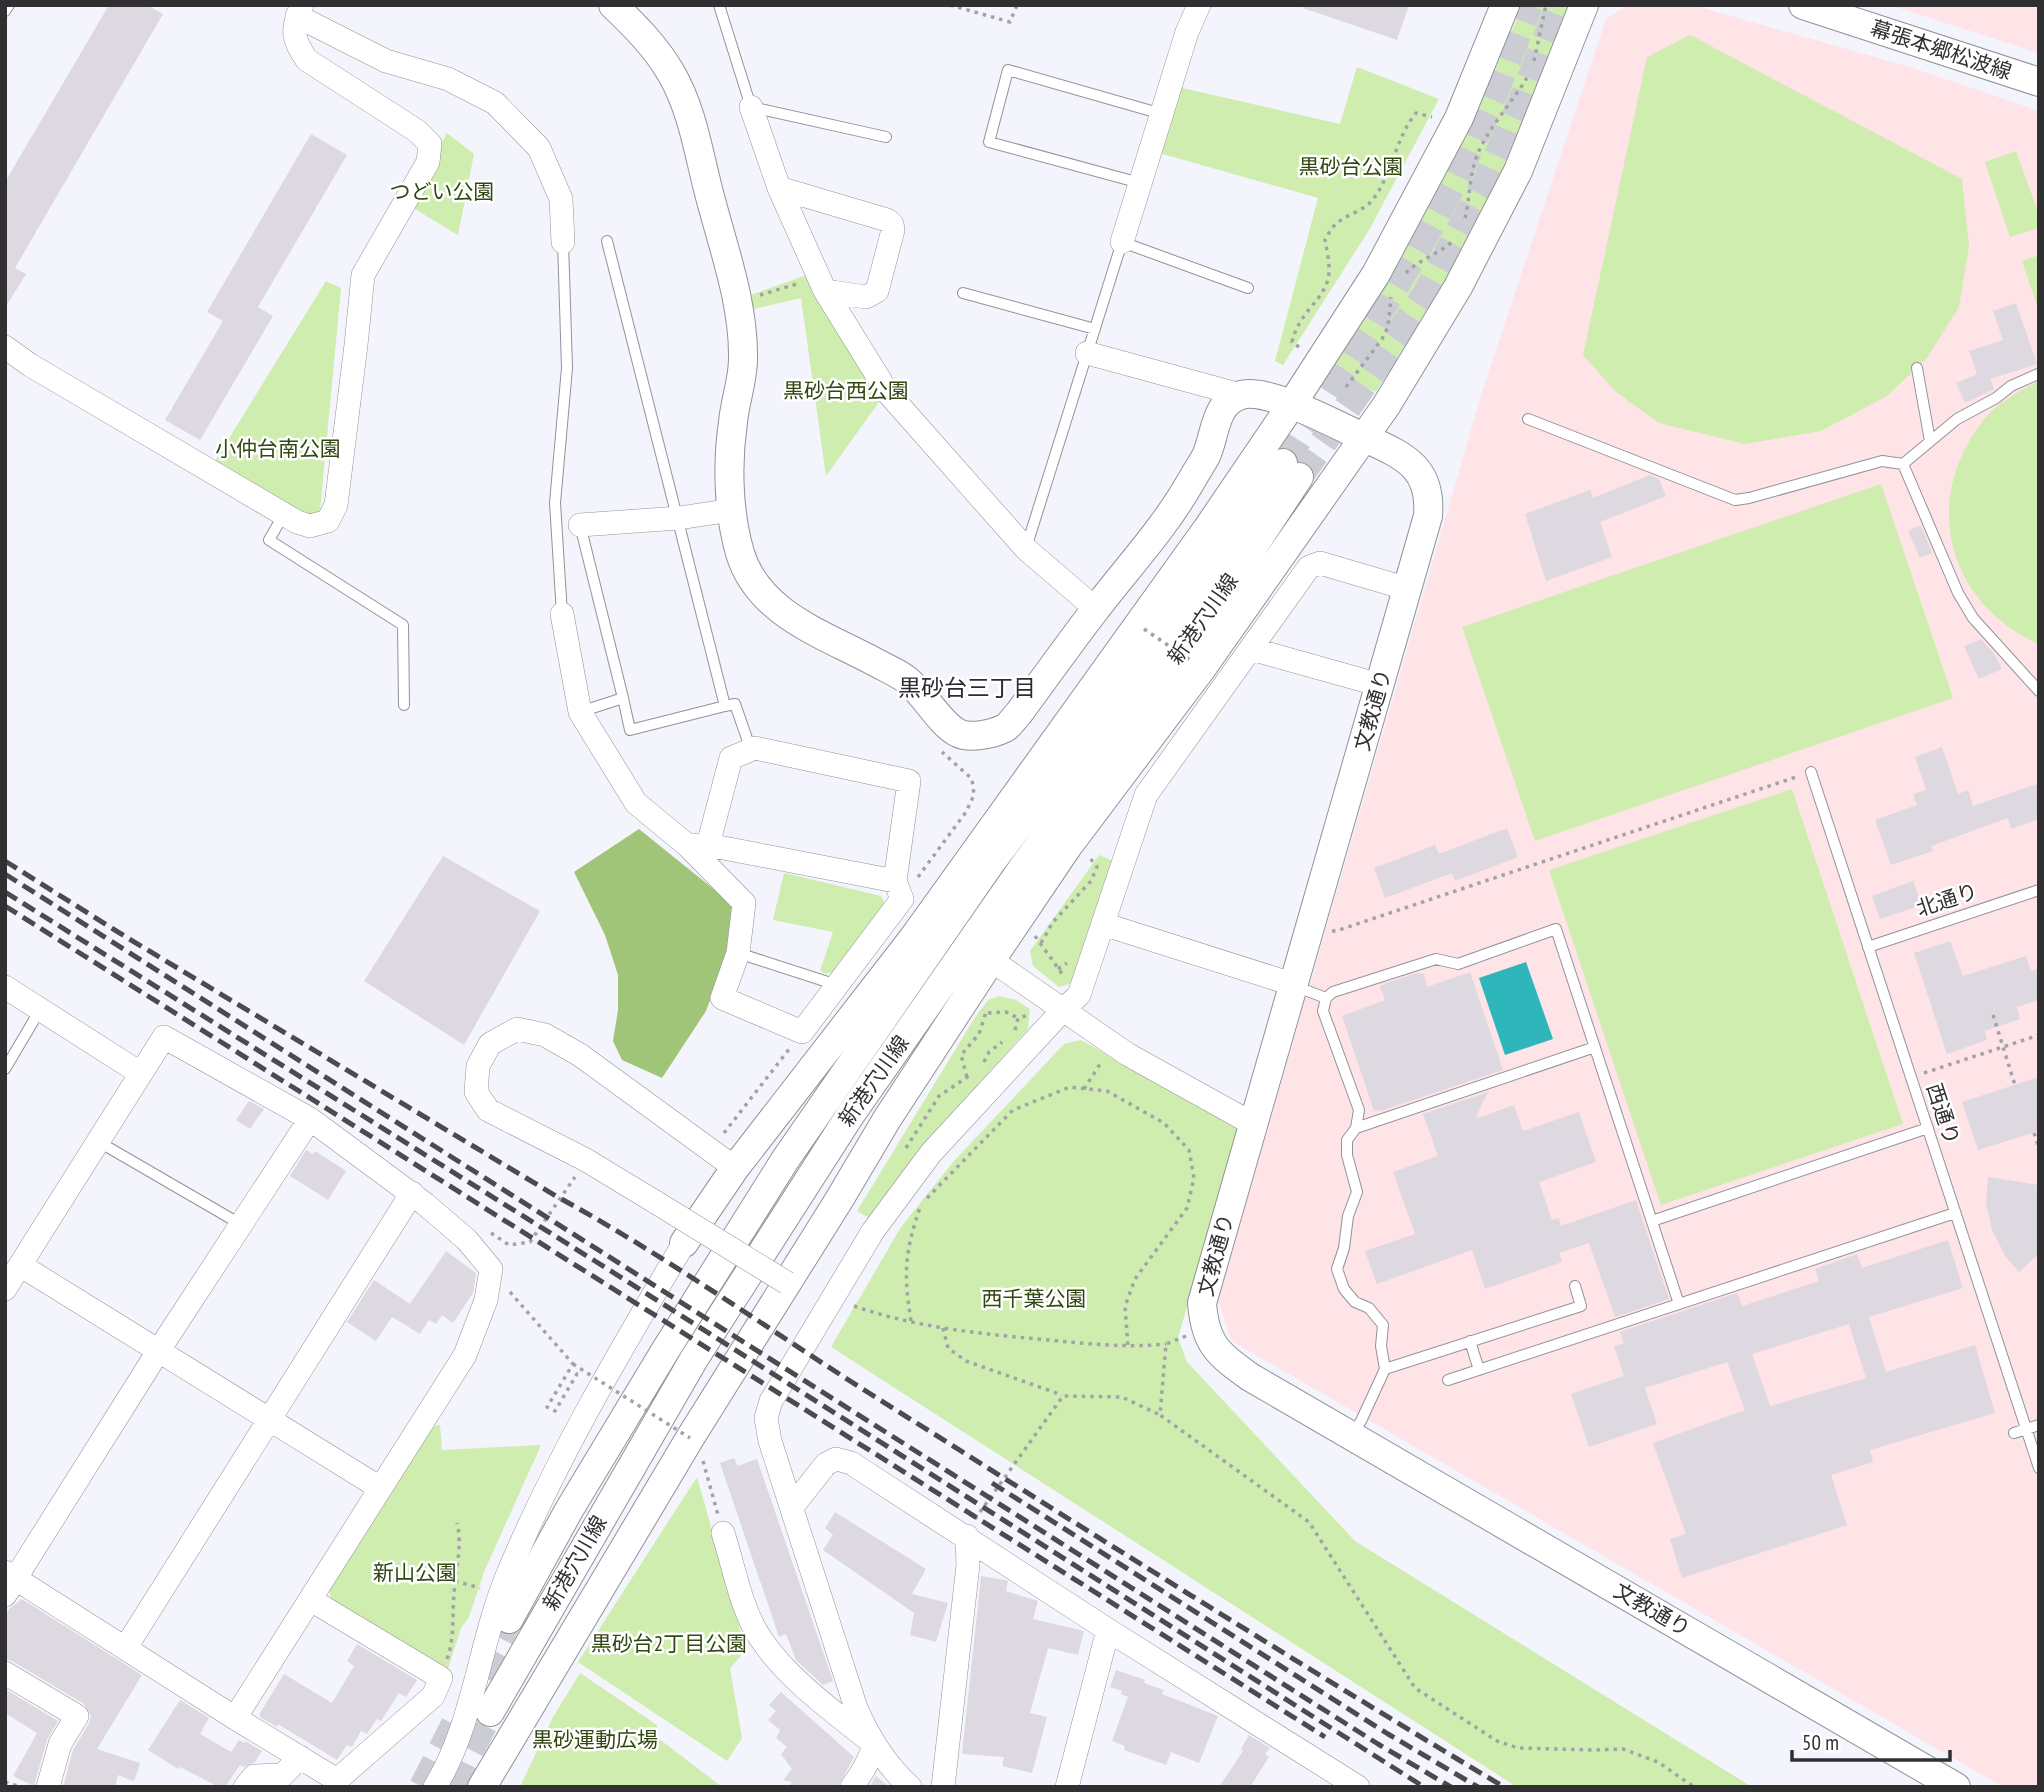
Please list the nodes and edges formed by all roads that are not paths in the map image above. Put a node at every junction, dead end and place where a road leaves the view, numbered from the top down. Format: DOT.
graph roads {
  1 [pos="9,5"];
  2 [pos="613,5"];
  3 [pos="719,5"];
  4 [pos="1199,5"];
  5 [pos="1505,5"];
  6 [pos="1584,5"];
  7 [pos="1803,5"];
  8 [pos="299,10"];
  9 [pos="5,11"];
  10 [pos="2039,82"];
  11 [pos="751,107"];
  12 [pos="1162,114"];
  13 [pos="886,136"];
  14 [pos="1140,183"];
  15 [pos="779,188"];
  16 [pos="607,241"];
  17 [pos="563,242"];
  18 [pos="1122,242"];
  19 [pos="822,284"];
  20 [pos="1248,288"];
  21 [pos="963,293"];
  22 [pos="1095,329"];
  23 [pos="5,347"];
  24 [pos="1087,353"];
  25 [pos="1917,368"];
  26 [pos="2038,374"];
  27 [pos="1241,395"];
  28 [pos="1292,404"];
  29 [pos="1528,419"];
  30 [pos="1365,438"];
  31 [pos="1930,441"];
  32 [pos="1903,464"];
  33 [pos="732,510"];
  34 [pos="284,514"];
  35 [pos="679,518"];
  36 [pos="580,525"];
  37 [pos="1026,549"];
  38 [pos="1408,589"];
  39 [pos="1096,609"];
  40 [pos="562,614"];
  41 [pos="1251,649"];
  42 [pos="1380,685"];
  43 [pos="2039,691"];
  44 [pos="623,698"];
  45 [pos="404,705"];
  46 [pos="725,706"];
  47 [pos="580,712"];
  48 [pos="751,750"];
  49 [pos="1811,772"];
  50 [pos="697,845"];
  51 [pos="898,890"];
  52 [pos="2039,890"];
  53 [pos="1103,924"];
  54 [pos="1868,947"];
  55 [pos="738,953"];
  56 [pos="991,960"];
  57 [pos="837,985"];
  58 [pos="5,987"];
  59 [pos="1300,987"];
  60 [pos="1326,998"];
  61 [pos="40,1010"];
  62 [pos="1062,1011"];
  63 [pos="1595,1047"];
  64 [pos="5,1069"];
  65 [pos="140,1073"];
  66 [pos="310,1119"];
  67 [pos="1253,1124"];
  68 [pos="1356,1128"];
  69 [pos="1928,1128"];
  70 [pos="99,1142"];
  71 [pos="735,1168"];
  72 [pos="412,1193"];
  73 [pos="1955,1213"];
  74 [pos="1652,1221"];
  75 [pos="242,1225"];
  76 [pos="684,1243"];
  77 [pos="20,1265"];
  78 [pos="787,1283"];
  79 [pos="1575,1286"];
  80 [pos="5,1289"];
  81 [pos="1679,1304"];
  82 [pos="1470,1342"];
  83 [pos="159,1350"];
  84 [pos="1385,1368"];
  85 [pos="1479,1370"];
  86 [pos="1448,1380"];
  87 [pos="270,1420"];
  88 [pos="2039,1425"];
  89 [pos="2026,1429"];
  90 [pos="2014,1433"];
  91 [pos="1351,1436"];
  92 [pos="2039,1468"];
  93 [pos="380,1488"];
  94 [pos="792,1507"];
  95 [pos="723,1533"];
  96 [pos="967,1536"];
  97 [pos="9,1582"];
  98 [pos="311,1600"];
  99 [pos="509,1619"];
  100 [pos="1108,1630"];
  101 [pos="126,1647"];
  102 [pos="5,1673"];
  103 [pos="490,1712"];
  104 [pos="235,1718"];
  105 [pos="875,1745"];
  106 [pos="300,1756"];
  107 [pos="1324,1778"];
  108 [pos="48,1787"];
  109 [pos="245,1787"];
  110 [pos="435,1787"];
  111 [pos="482,1787"];
  112 [pos="852,1787"];
  113 [pos="910,1787"];
  114 [pos="943,1787"];
  115 [pos="1067,1787"];
  116 [pos="1358,1787"];
  117 [pos="1956,1787"];
  1 -- 9 [label="lane"];
  2 -- 33 [label="street"];
  3 -- 11 [label="lane"];
  4 -- 12 [label="street"];
  5 -- 28 [label="street"];
  6 -- 30 [label="street"];
  7 -- 10 [label="street, 幕張本郷松波線"];
  8 -- 17 [label="street"];
  8 -- 34 [label="street"];
  11 -- 13 [label="lane"];
  11 -- 15 [label="street"];
  12 -- 14 [label="street"];
  12 -- 14 [label="lane"];
  14 -- 18 [label="street"];
  15 -- 19 [label="street"];
  15 -- 19 [label="street"];
  16 -- 35 [label="lane"];
  17 -- 40 [label="lane"];
  18 -- 20 [label="lane"];
  18 -- 22 [label="lane"];
  19 -- 37 [label="street"];
  21 -- 22 [label="lane"];
  22 -- 24 [label="lane"];
  23 -- 34 [label="street"];
  24 -- 27 [label="street"];
  24 -- 37 [label="lane"];
  25 -- 31 [label="lane"];
  26 -- 31 [label="lane"];
  27 -- 28 [label="street, 文教通り"];
  27 -- 39 [label="street"];
  28 -- 30 [label="street, 文教通り"];
  28 -- 71 [label="street"];
  29 -- 32 [label="lane"];
  30 -- 38 [label="street, 文教通り"];
  30 -- 56 [label="street"];
  31 -- 32 [label="lane"];
  32 -- 43 [label="lane"];
  33 -- 35 [label="street"];
  33 -- 39 [label="street"];
  34 -- 45 [label="lane"];
  35 -- 36 [label="street"];
  35 -- 46 [label="lane"];
  36 -- 44 [label="lane"];
  37 -- 39 [label="street"];
  38 -- 41 [label="street"];
  38 -- 42 [label="street, 文教通り"];
  40 -- 47 [label="street"];
  41 -- 42 [label="street"];
  41 -- 53 [label="street"];
  42 -- 59 [label="street, 文教通り"];
  44 -- 46 [label="lane"];
  44 -- 47 [label="lane"];
  46 -- 48 [label="lane"];
  47 -- 50 [label="street"];
  48 -- 50 [label="street"];
  48 -- 51 [label="street"];
  49 -- 54 [label="lane, 西通り"];
  50 -- 51 [label="street"];
  50 -- 55 [label="street"];
  51 -- 57 [label="street"];
  52 -- 54 [label="lane, 北通り"];
  53 -- 59 [label="street"];
  53 -- 62 [label="street"];
  54 -- 69 [label="lane, 西通り"];
  55 -- 57 [label="lane"];
  55 -- 57 [label="street"];
  56 -- 62 [label="street"];
  56 -- 78 [label="street"];
  58 -- 61 [label="street"];
  59 -- 60 [label="lane"];
  59 -- 67 [label="street, 文教通り"];
  60 -- 63 [label="lane"];
  60 -- 68 [label="lane"];
  61 -- 64 [label="lane"];
  61 -- 65 [label="street"];
  62 -- 67 [label="street"];
  62 -- 94 [label="street"];
  63 -- 68 [label="lane"];
  63 -- 74 [label="lane"];
  65 -- 66 [label="street"];
  65 -- 70 [label="street"];
  66 -- 72 [label="street"];
  66 -- 75 [label="street"];
  67 -- 91 [label="street, 文教通り"];
  68 -- 84 [label="lane"];
  69 -- 73 [label="lane, 西通り"];
  69 -- 74 [label="lane"];
  70 -- 75 [label="lane"];
  70 -- 77 [label="street"];
  71 -- 76 [label="street"];
  71 -- 78 [label="street, bridge"];
  72 -- 87 [label="street"];
  72 -- 93 [label="street"];
  73 -- 81 [label="lane"];
  73 -- 89 [label="lane, 西通り"];
  74 -- 81 [label="lane"];
  75 -- 83 [label="street"];
  76 -- 110 [label="street"];
  77 -- 80 [label="street"];
  77 -- 83 [label="street"];
  78 -- 111 [label="street"];
  79 -- 82 [label="lane"];
  81 -- 85 [label="lane"];
  82 -- 84 [label="lane"];
  82 -- 85 [label="lane"];
  83 -- 87 [label="street"];
  83 -- 97 [label="street"];
  84 -- 91 [label="lane"];
  85 -- 86 [label="lane"];
  87 -- 93 [label="street"];
  87 -- 101 [label="street"];
  88 -- 89 [label="lane"];
  89 -- 90 [label="lane"];
  89 -- 92 [label="lane, 西通り"];
  91 -- 117 [label="street, 文教通り"];
  93 -- 98 [label="street"];
  94 -- 96 [label="street"];
  94 -- 105 [label="street"];
  95 -- 105 [label="street"];
  96 -- 100 [label="street"];
  96 -- 114 [label="street"];
  97 -- 101 [label="street"];
  98 -- 104 [label="street"];
  98 -- 106 [label="street"];
  99 -- 103 [label="street, 新港穴川線"];
  100 -- 107 [label="street"];
  100 -- 115 [label="street"];
  101 -- 104 [label="street"];
  102 -- 108 [label="street"];
  104 -- 106 [label="street"];
  105 -- 112 [label="street"];
  105 -- 113 [label="street"];
  106 -- 109 [label="street"];
  107 -- 116 [label="street"];
}
